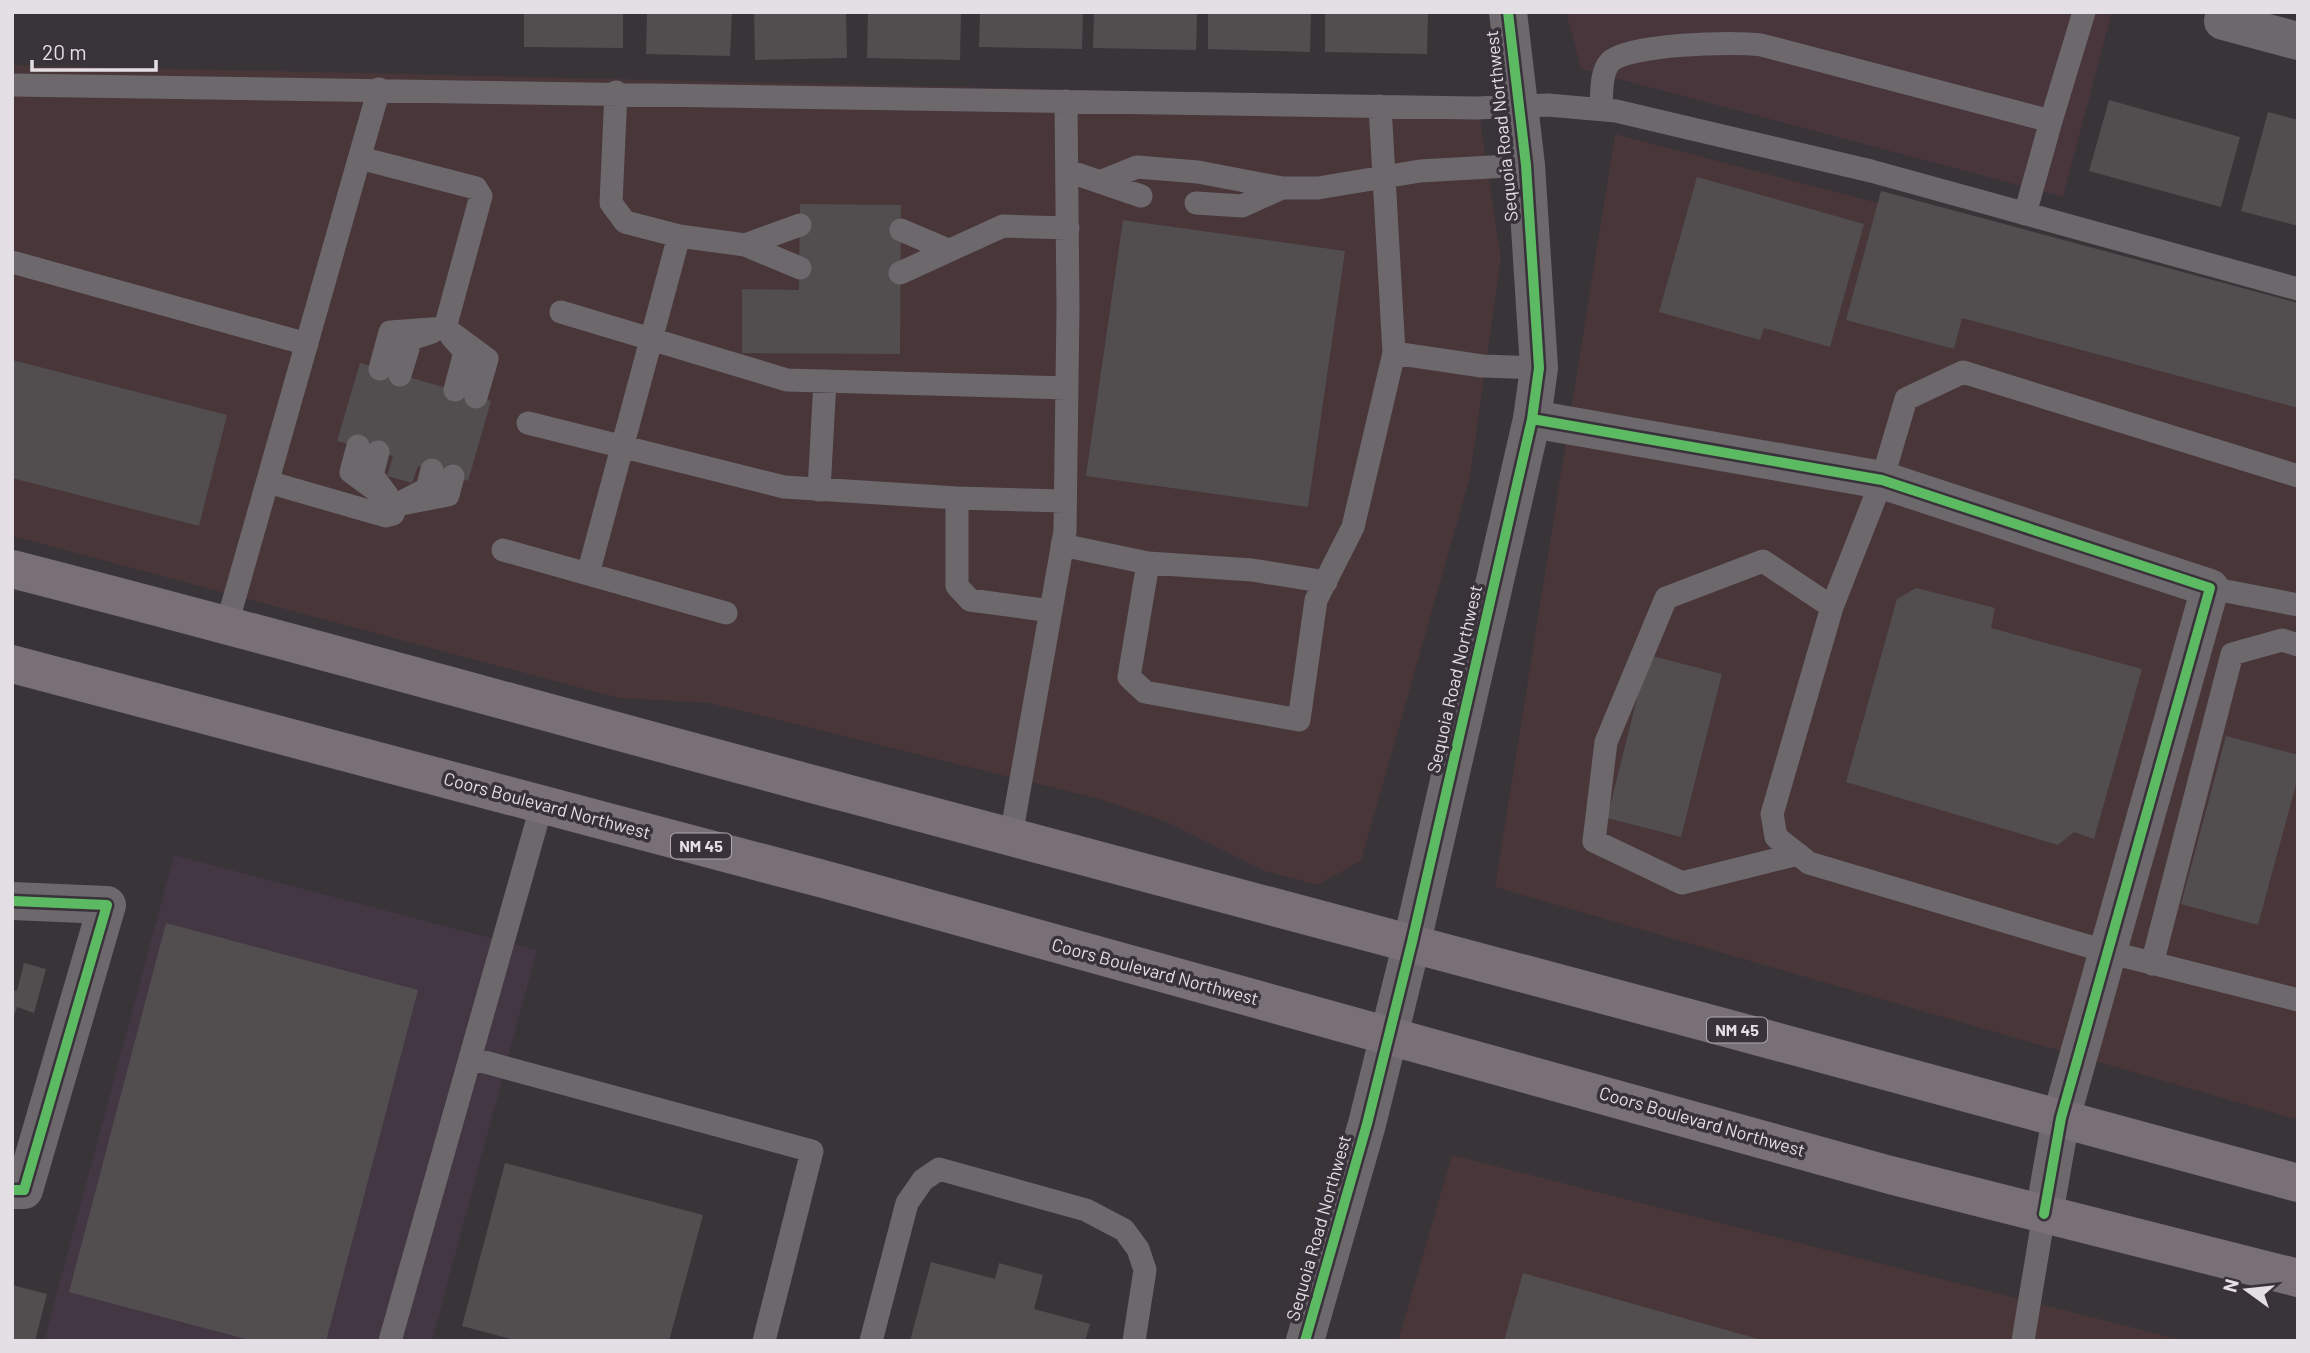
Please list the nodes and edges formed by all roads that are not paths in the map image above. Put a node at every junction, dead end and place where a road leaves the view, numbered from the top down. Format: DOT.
graph roads {
  1 [pos="1508,12"];
  2 [pos="2084,12"];
  3 [pos="2223,21"];
  4 [pos="2298,41"];
  5 [pos="12,85"];
  6 [pos="379,89"];
  7 [pos="615,92"];
  8 [pos="1066,101"];
  9 [pos="1380,106"];
  10 [pos="1519,108"];
  11 [pos="1601,109"];
  12 [pos="2051,121"];
  13 [pos="360,158"];
  14 [pos="1526,165"];
  15 [pos="1068,172"];
  16 [pos="1384,176"];
  17 [pos="1100,182"];
  18 [pos="1282,188"];
  19 [pos="1141,196"];
  20 [pos="1196,203"];
  21 [pos="2025,214"];
  22 [pos="800,225"];
  23 [pos="1068,228"];
  24 [pos="901,230"];
  25 [pos="679,236"];
  26 [pos="745,245"];
  27 [pos="948,250"];
  28 [pos="12,262"];
  29 [pos="800,268"];
  30 [pos="901,273"];
  31 [pos="2298,289"];
  32 [pos="561,312"];
  33 [pos="445,328"];
  34 [pos="651,339"];
  35 [pos="307,344"];
  36 [pos="1394,353"];
  37 [pos="1539,368"];
  38 [pos="390,372"];
  39 [pos="825,381"];
  40 [pos="1067,388"];
  41 [pos="466,394"];
  42 [pos="1532,419"];
  43 [pos="528,423"];
  44 [pos="621,446"];
  45 [pos="368,449"];
  46 [pos="443,473"];
  47 [pos="2298,476"];
  48 [pos="1882,480"];
  49 [pos="268,482"];
  50 [pos="819,490"];
  51 [pos="957,498"];
  52 [pos="1065,501"];
  53 [pos="396,505"];
  54 [pos="1062,545"];
  55 [pos="503,550"];
  56 [pos="1148,563"];
  57 [pos="12,569"];
  58 [pos="588,573"];
  59 [pos="1326,582"];
  60 [pos="2210,588"];
  61 [pos="2298,605"];
  62 [pos="1832,607"];
  63 [pos="1051,611"];
  64 [pos="726,613"];
  65 [pos="227,624"];
  66 [pos="2298,645"];
  67 [pos="12,664"];
  68 [pos="542,804"];
  69 [pos="1011,836"];
  70 [pos="1798,854"];
  71 [pos="12,901"];
  72 [pos="1412,942"];
  73 [pos="2108,953"];
  74 [pos="2152,964"];
  75 [pos="2298,1000"];
  76 [pos="1388,1034"];
  77 [pos="470,1058"];
  78 [pos="2061,1118"];
  79 [pos="2298,1183"];
  80 [pos="18,1190"];
  81 [pos="2045,1213"];
  82 [pos="2298,1278"];
  83 [pos="390,1341"];
  84 [pos="764,1341"];
  85 [pos="871,1341"];
  86 [pos="1134,1341"];
  87 [pos="1305,1341"];
  88 [pos="2023,1341"];
  1 -- 10 [label="street, Sequoia Road Northwest"];
  2 -- 12 [label="lane"];
  3 -- 4 [label="street"];
  5 -- 6 [label="lane"];
  6 -- 7 [label="lane"];
  6 -- 13 [label="lane"];
  7 -- 8 [label="lane"];
  7 -- 25 [label="lane"];
  8 -- 9 [label="lane"];
  8 -- 15 [label="lane"];
  9 -- 10 [label="lane"];
  9 -- 16 [label="lane"];
  10 -- 11 [label="lane"];
  10 -- 14 [label="street, Sequoia Road Northwest"];
  11 -- 12 [label="lane"];
  11 -- 21 [label="lane"];
  12 -- 21 [label="lane"];
  13 -- 33 [label="lane"];
  13 -- 35 [label="lane"];
  14 -- 16 [label="lane"];
  14 -- 37 [label="street, Sequoia Road Northwest"];
  15 -- 17 [label="lane"];
  15 -- 23 [label="lane"];
  16 -- 18 [label="lane"];
  16 -- 36 [label="lane"];
  17 -- 18 [label="lane"];
  17 -- 19 [label="lane"];
  18 -- 20 [label="lane"];
  21 -- 31 [label="lane"];
  22 -- 26 [label="lane"];
  23 -- 27 [label="lane"];
  23 -- 40 [label="lane"];
  24 -- 27 [label="lane"];
  25 -- 26 [label="lane"];
  25 -- 34 [label="lane"];
  26 -- 29 [label="lane"];
  27 -- 30 [label="lane"];
  28 -- 35 [label="lane"];
  32 -- 34 [label="lane"];
  33 -- 38 [label="lane"];
  33 -- 41 [label="lane"];
  34 -- 39 [label="lane"];
  34 -- 44 [label="lane"];
  35 -- 49 [label="lane"];
  36 -- 37 [label="lane"];
  36 -- 59 [label="lane"];
  37 -- 42 [label="street, Sequoia Road Northwest"];
  39 -- 40 [label="lane"];
  39 -- 50 [label="lane"];
  40 -- 52 [label="lane"];
  42 -- 48 [label="street"];
  42 -- 72 [label="street, Sequoia Road Northwest"];
  43 -- 44 [label="lane"];
  44 -- 50 [label="lane"];
  44 -- 58 [label="lane"];
  45 -- 53 [label="lane"];
  46 -- 53 [label="lane"];
  47 -- 48 [label="lane"];
  48 -- 60 [label="street"];
  48 -- 62 [label="lane"];
  49 -- 53 [label="lane"];
  49 -- 65 [label="lane"];
  50 -- 51 [label="lane"];
  51 -- 52 [label="lane"];
  51 -- 63 [label="lane"];
  52 -- 54 [label="lane"];
  54 -- 56 [label="lane"];
  54 -- 63 [label="lane"];
  55 -- 58 [label="lane"];
  56 -- 59 [label="lane"];
  56 -- 59 [label="lane"];
  57 -- 65 [label="main road, NM 45"];
  58 -- 64 [label="lane"];
  60 -- 61 [label="lane"];
  60 -- 73 [label="street"];
  62 -- 70 [label="lane"];
  62 -- 70 [label="lane"];
  63 -- 69 [label="lane"];
  65 -- 69 [label="main road, NM 45"];
  66 -- 74 [label="lane"];
  67 -- 68 [label="main road, Coors Boulevard Northwest / NM 45"];
  68 -- 76 [label="main road, Coors Boulevard Northwest / NM 45"];
  68 -- 77 [label="lane"];
  69 -- 72 [label="main road, NM 45"];
  70 -- 73 [label="lane"];
  71 -- 80 [label="street"];
  72 -- 76 [label="street, Sequoia Road Northwest"];
  72 -- 78 [label="main road, NM 45"];
  73 -- 74 [label="lane"];
  73 -- 78 [label="street"];
  74 -- 75 [label="lane"];
  76 -- 81 [label="main road, Coors Boulevard Northwest / NM 45"];
  76 -- 87 [label="street, Sequoia Road Northwest"];
  77 -- 83 [label="lane"];
  77 -- 84 [label="lane"];
  78 -- 79 [label="main road, NM 45"];
  78 -- 81 [label="street"];
  81 -- 82 [label="main road, Coors Boulevard Northwest / NM 45"];
  81 -- 88 [label="lane"];
  85 -- 86 [label="lane"];
}
